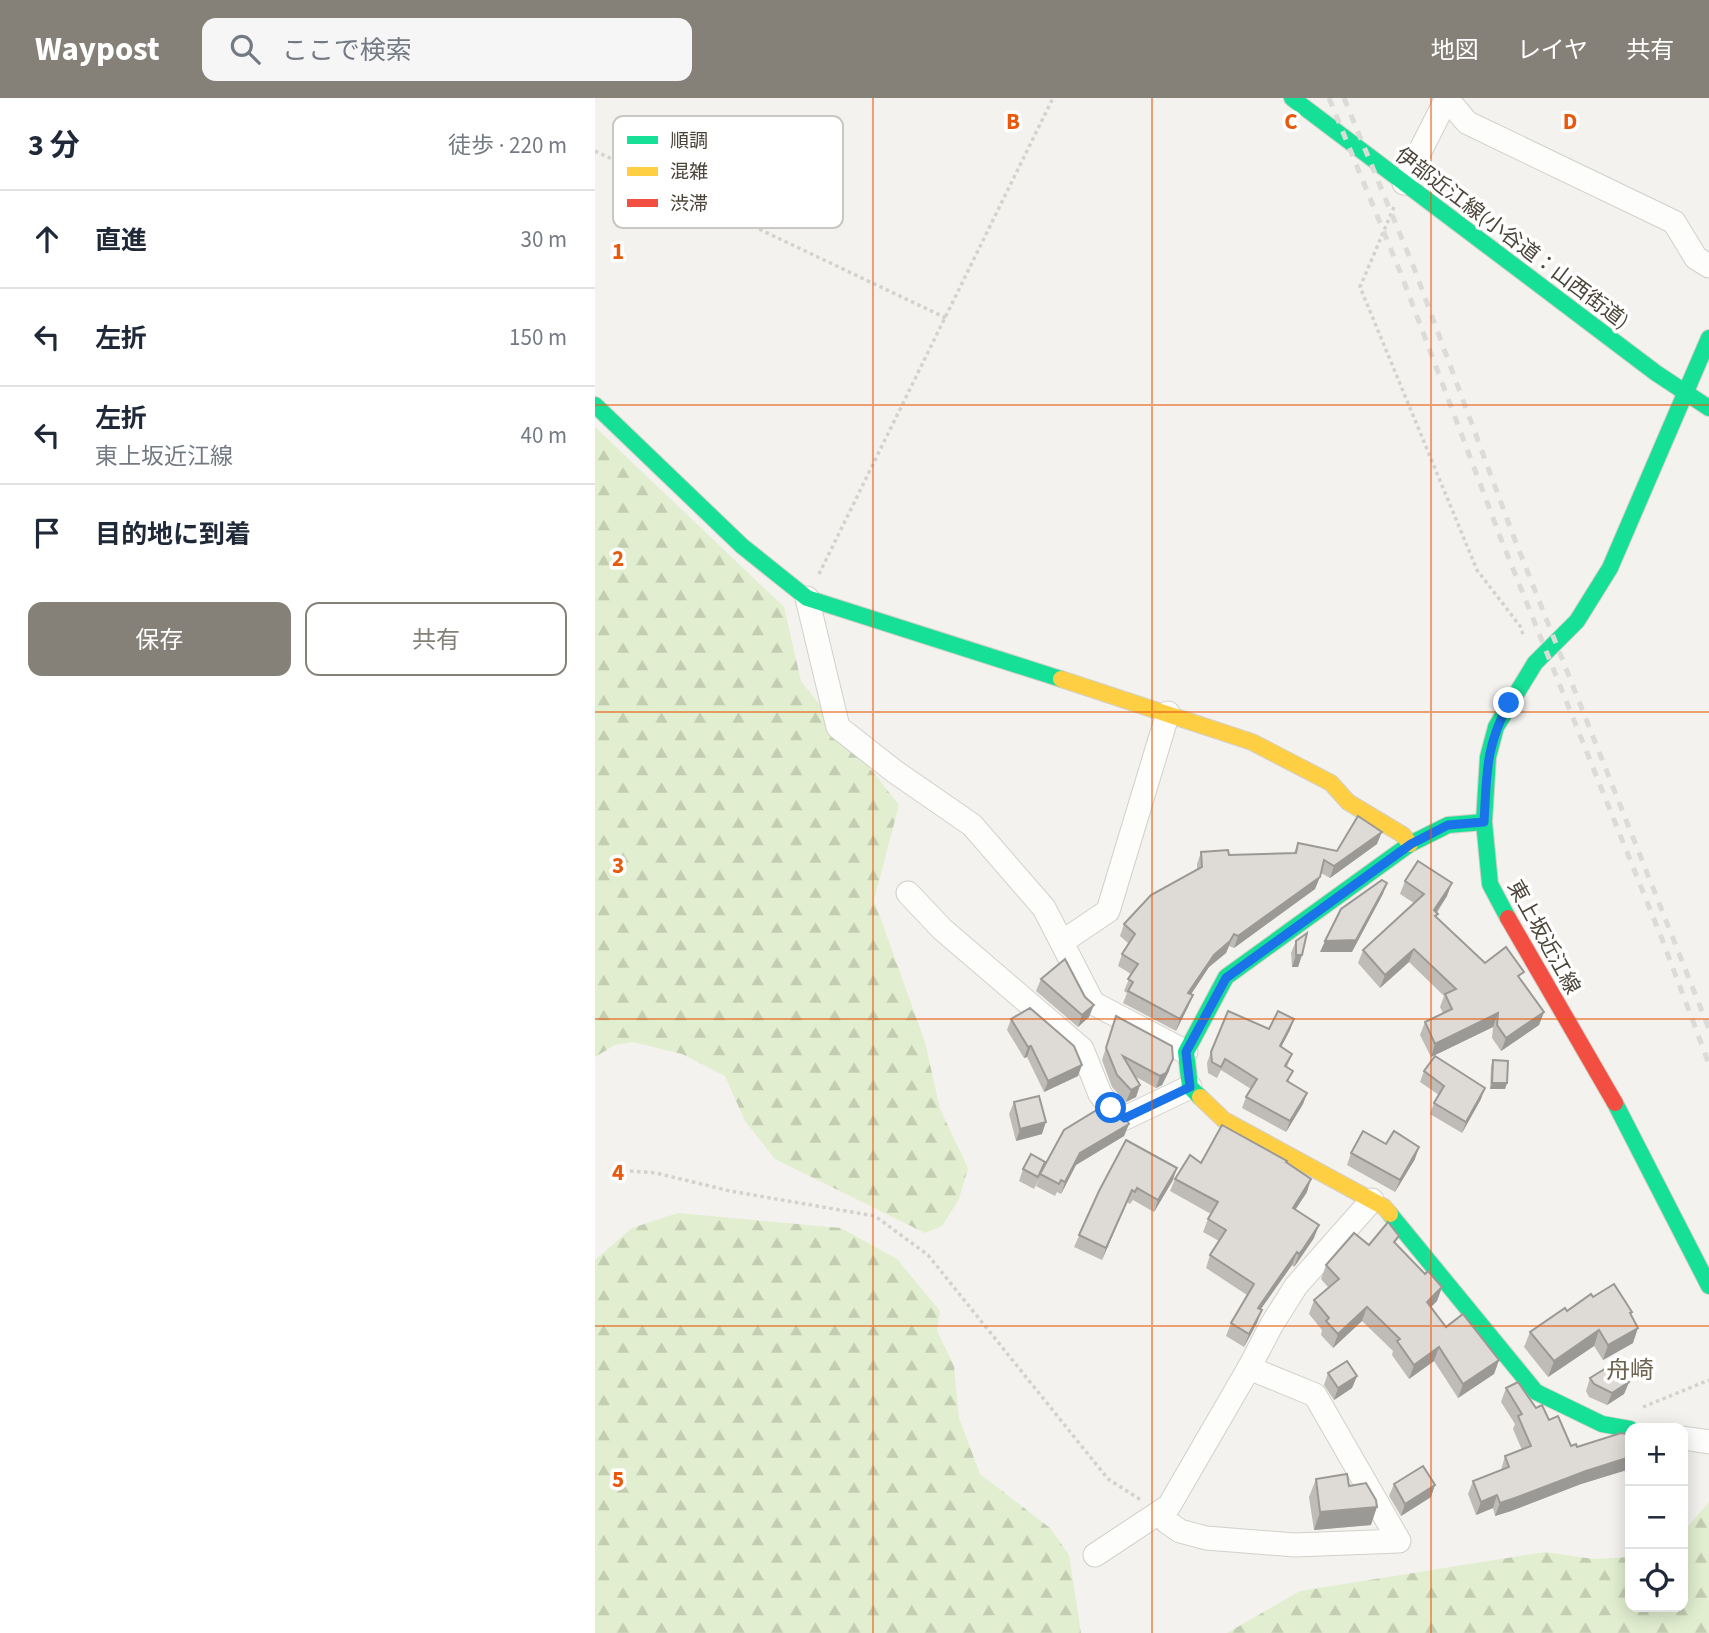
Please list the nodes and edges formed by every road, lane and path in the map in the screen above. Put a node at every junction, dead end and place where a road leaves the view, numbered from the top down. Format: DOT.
graph roads {
  1 [pos="1053,98"];
  2 [pos="1292,98"];
  3 [pos="1447,99"];
  4 [pos="595,150"];
  5 [pos="613,159"];
  6 [pos="1404,183"];
  7 [pos="758,228"];
  8 [pos="1709,266"];
  9 [pos="946,318"];
  10 [pos="1709,338"];
  11 [pos="1685,393"];
  12 [pos="595,405"];
  13 [pos="1709,408"];
  14 [pos="807,598"];
  15 [pos="1535,663"];
  16 [pos="1168,713"];
  17 [pos="1484,822"];
  18 [pos="1411,844"];
  19 [pos="908,893"];
  20 [pos="1062,942"];
  21 [pos="1186,1052"];
  22 [pos="1190,1087"];
  23 [pos="629,1171"];
  24 [pos="1372,1200"];
  25 [pos="1709,1286"];
  26 [pos="1249,1368"];
  27 [pos="1709,1380"];
  28 [pos="1638,1409"];
  29 [pos="1625,1428"];
  30 [pos="1688,1439"];
  31 [pos="1709,1442"];
  32 [pos="1160,1512"];
  33 [pos="1095,1555"];
  1 -- 9 [label="path"];
  2 -- 6 [label="street, 伊部近江線(小谷道：山西街道)"];
  3 -- 6 [label="street"];
  3 -- 8 [label="street"];
  4 -- 5 [label="path"];
  6 -- 11 [label="street, 伊部近江線(小谷道：山西街道)"];
  6 -- 15 [label="path"];
  7 -- 9 [label="path"];
  9 -- 14 [label="path"];
  10 -- 11 [label="street, 東上坂近江線"];
  11 -- 13 [label="street, 伊部近江線(小谷道：山西街道)"];
  11 -- 15 [label="street, 東上坂近江線"];
  12 -- 14 [label="street"];
  14 -- 16 [label="street"];
  14 -- 20 [label="street"];
  15 -- 17 [label="street, 東上坂近江線"];
  16 -- 18 [label="street"];
  16 -- 20 [label="street"];
  17 -- 18 [label="street"];
  17 -- 25 [label="street, 東上坂近江線"];
  18 -- 21 [label="street"];
  19 -- 22 [label="street"];
  20 -- 21 [label="street"];
  21 -- 22 [label="street"];
  22 -- 24 [label="street"];
  23 -- 32 [label="path"];
  24 -- 26 [label="street"];
  24 -- 29 [label="street"];
  26 -- 32 [label="street"];
  26 -- 32 [label="street"];
  27 -- 28 [label="path"];
  30 -- 31 [label="street"];
  32 -- 33 [label="street"];
}
